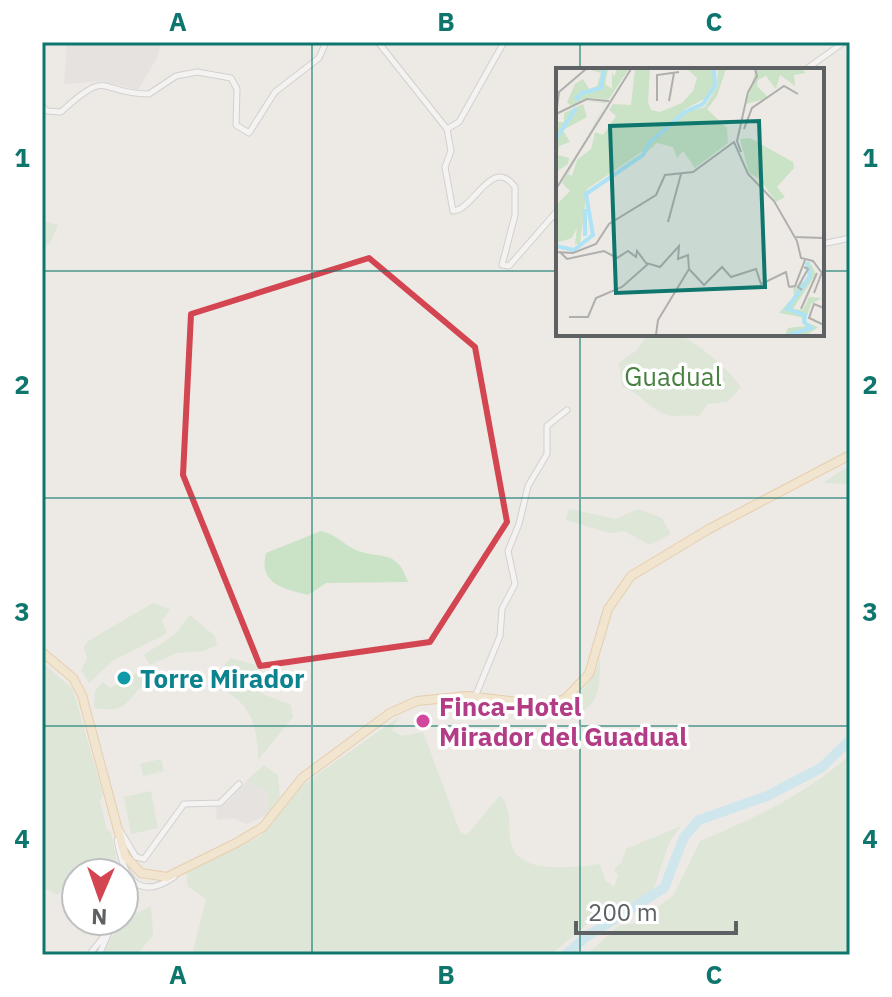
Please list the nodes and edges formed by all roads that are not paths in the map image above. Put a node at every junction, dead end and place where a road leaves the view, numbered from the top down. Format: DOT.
graph roads {
  1 [pos="326,42"];
  2 [pos="378,42"];
  3 [pos="504,42"];
  4 [pos="844,42"];
  5 [pos="808,68"];
  6 [pos="42,106"];
  7 [pos="447,129"];
  8 [pos="556,212"];
  9 [pos="850,238"];
  10 [pos="824,244"];
  11 [pos="567,410"];
  12 [pos="850,455"];
  13 [pos="42,652"];
  14 [pos="475,697"];
  15 [pos="107,784"];
  16 [pos="239,784"];
  17 [pos="117,825"];
  18 [pos="121,857"];
  19 [pos="183,870"];
  20 [pos="140,882"];
  21 [pos="105,937"];
  22 [pos="89,955"];
  1 -- 6 [label="street"];
  2 -- 7 [label="street"];
  3 -- 7 [label="street"];
  4 -- 5 [label="street"];
  7 -- 8 [label="street"];
  9 -- 10 [label="street"];
  11 -- 14 [label="street"];
  12 -- 14 [label="main road"];
  13 -- 15 [label="main road"];
  14 -- 19 [label="main road"];
  15 -- 17 [label="main road"];
  15 -- 18 [label="street"];
  16 -- 17 [label="street"];
  17 -- 19 [label="main road"];
  19 -- 20 [label="street"];
  21 -- 22 [label="street"];
}
